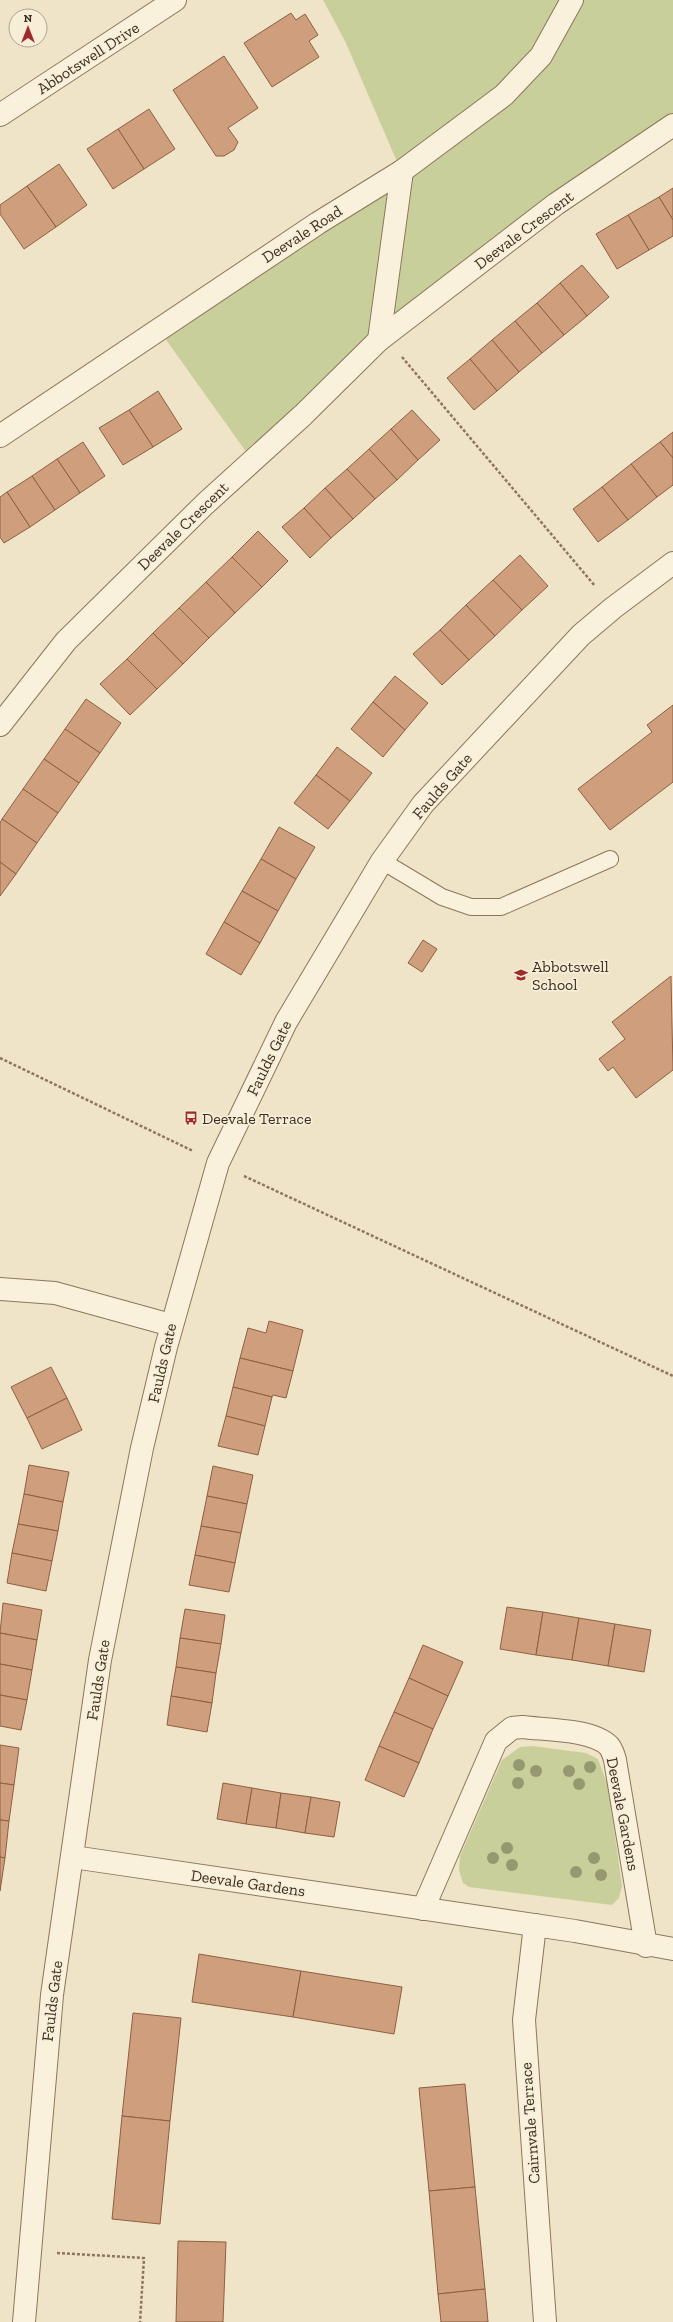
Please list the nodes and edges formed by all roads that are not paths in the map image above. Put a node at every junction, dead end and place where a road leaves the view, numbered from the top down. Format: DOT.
graph roads {
  1 [pos="175,0"];
  2 [pos="572,0"];
  3 [pos="0,115"];
  4 [pos="673,125"];
  5 [pos="402,171"];
  6 [pos="382,338"];
  7 [pos="0,436"];
  8 [pos="673,563"];
  9 [pos="0,725"];
  10 [pos="610,859"];
  11 [pos="382,861"];
  12 [pos="0,1289"];
  13 [pos="171,1325"];
  14 [pos="73,1856"];
  15 [pos="423,1909"];
  16 [pos="535,1925"];
  17 [pos="646,1946"];
  18 [pos="673,1949"];
  19 [pos="24,2322"];
  20 [pos="545,2322"];
  1 -- 3 [label="street, Abbotswell Drive"];
  2 -- 5 [label="street, Deevale Road"];
  4 -- 6 [label="street, Deevale Crescent"];
  5 -- 6 [label="street"];
  5 -- 7 [label="street, Deevale Road"];
  6 -- 9 [label="street, Deevale Crescent"];
  8 -- 11 [label="street, Faulds Gate"];
  10 -- 11 [label="lane"];
  11 -- 13 [label="street, Faulds Gate"];
  12 -- 13 [label="street"];
  13 -- 14 [label="street, Faulds Gate"];
  14 -- 15 [label="street, Deevale Gardens"];
  14 -- 19 [label="street, Faulds Gate"];
  15 -- 16 [label="street, Deevale Gardens"];
  15 -- 17 [label="street, Deevale Gardens"];
  16 -- 17 [label="street, Deevale Gardens"];
  16 -- 20 [label="street, Cairnvale Terrace"];
  17 -- 18 [label="street, Deevale Gardens"];
}
